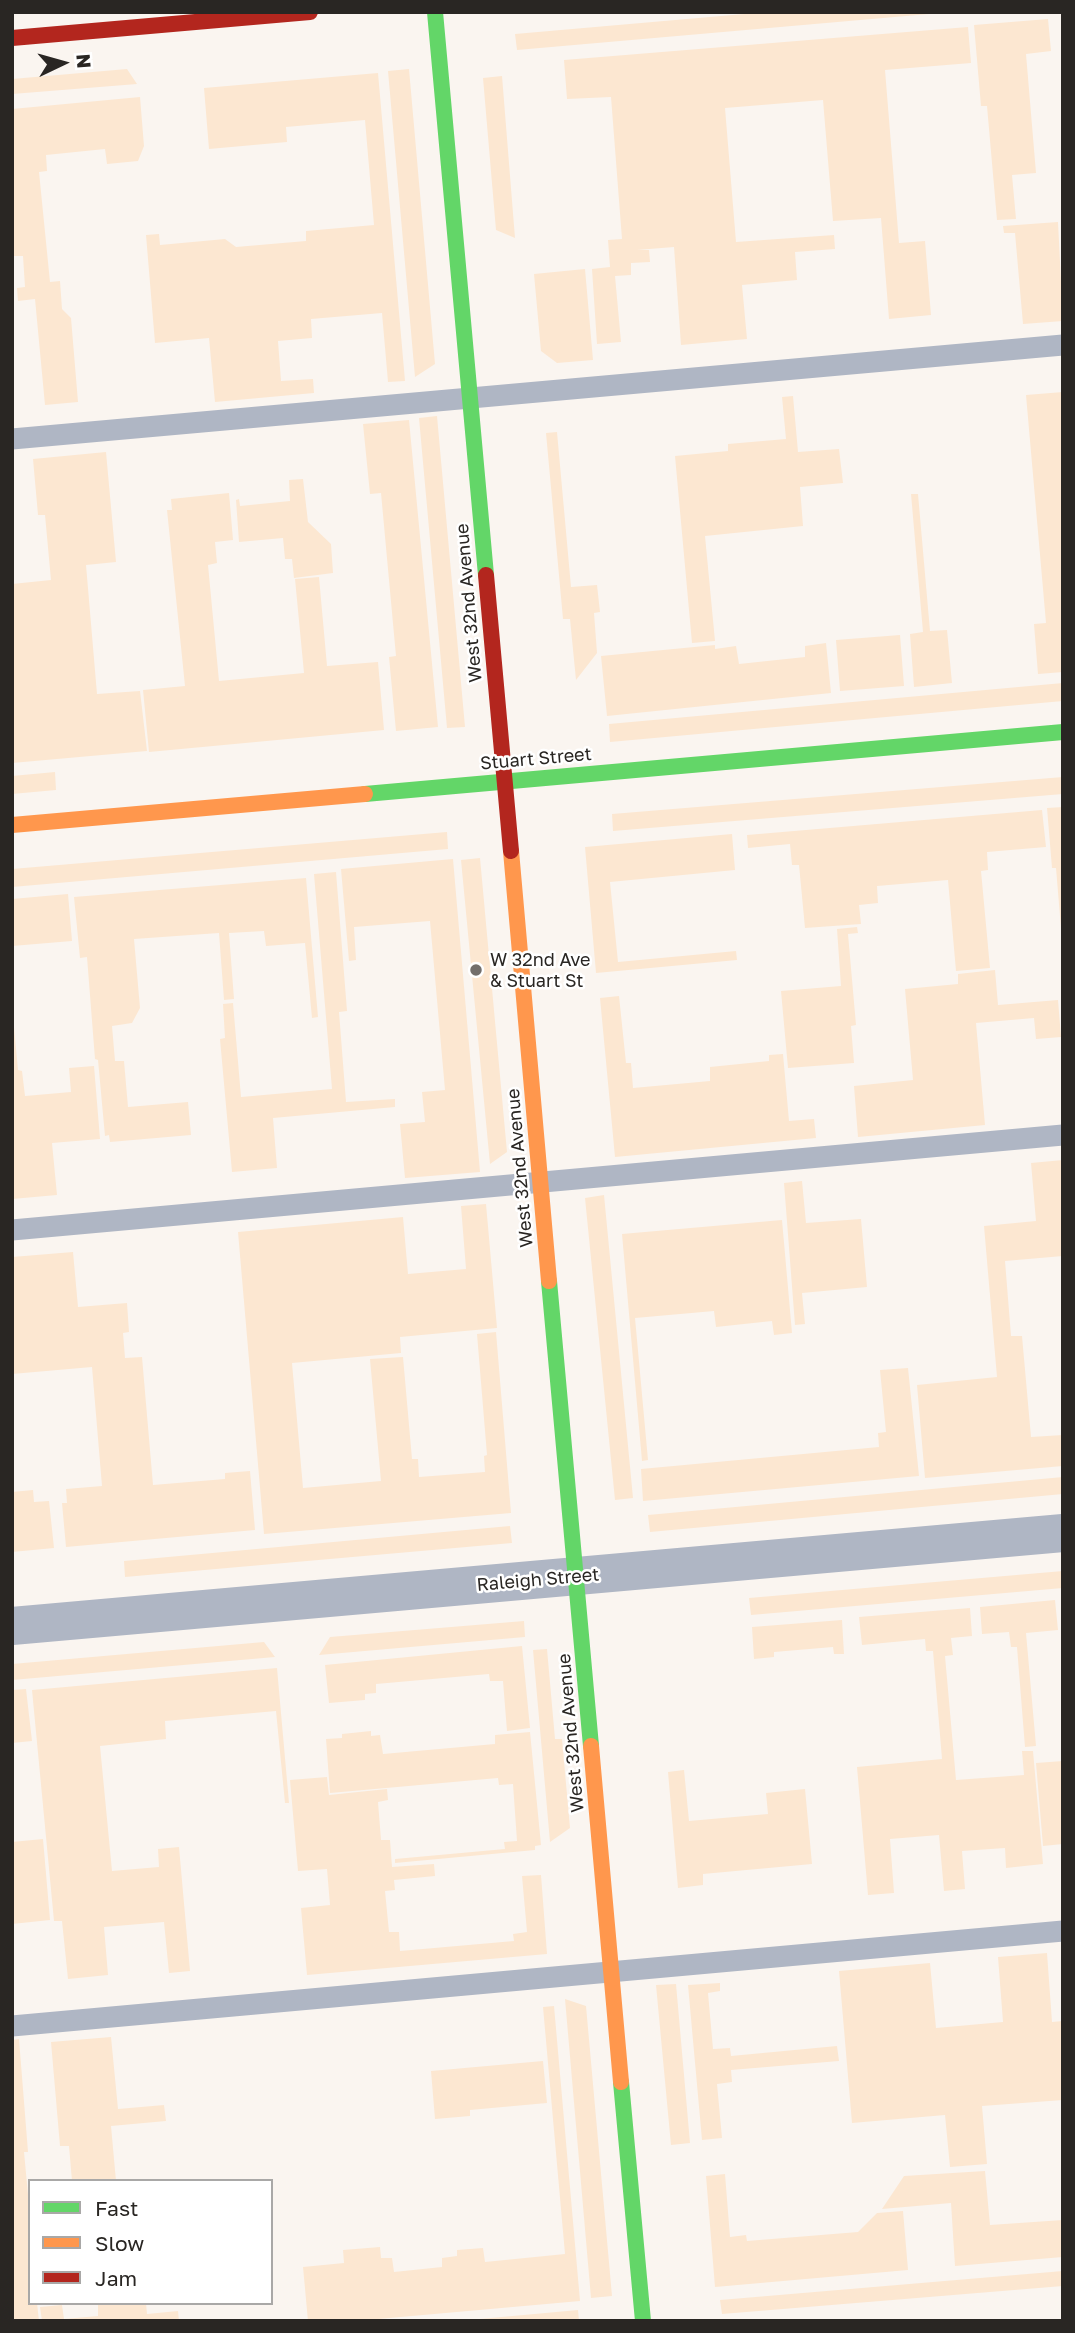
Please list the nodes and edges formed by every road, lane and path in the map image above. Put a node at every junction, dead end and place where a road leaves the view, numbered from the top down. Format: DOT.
graph roads {
  1 [pos="37,12"];
  2 [pos="310,12"];
  3 [pos="435,12"];
  4 [pos="39,35"];
  5 [pos="12,38"];
  6 [pos="1063,345"];
  7 [pos="470,399"];
  8 [pos="12,439"];
  9 [pos="1063,732"];
  10 [pos="504,781"];
  11 [pos="12,825"];
  12 [pos="1063,1135"];
  13 [pos="540,1182"];
  14 [pos="12,1230"];
  15 [pos="1063,1533"];
  16 [pos="577,1576"];
  17 [pos="12,1626"];
  18 [pos="1063,1931"];
  19 [pos="612,1972"];
  20 [pos="12,2026"];
  21 [pos="643,2321"];
  1 -- 4 [label="lane"];
  2 -- 4 [label="street"];
  3 -- 7 [label="street, West 32nd Avenue"];
  4 -- 5 [label="street"];
  6 -- 7 [label="lane"];
  7 -- 8 [label="lane"];
  7 -- 10 [label="street, West 32nd Avenue"];
  9 -- 10 [label="street, Stuart Street"];
  10 -- 11 [label="street, Stuart Street"];
  10 -- 13 [label="street, West 32nd Avenue"];
  12 -- 13 [label="lane"];
  13 -- 14 [label="lane"];
  13 -- 16 [label="street, West 32nd Avenue"];
  15 -- 16 [label="street, Raleigh Street"];
  16 -- 17 [label="street, Raleigh Street"];
  16 -- 19 [label="street, West 32nd Avenue"];
  18 -- 19 [label="lane"];
  19 -- 20 [label="lane"];
  19 -- 21 [label="street, West 32nd Avenue"];
}
